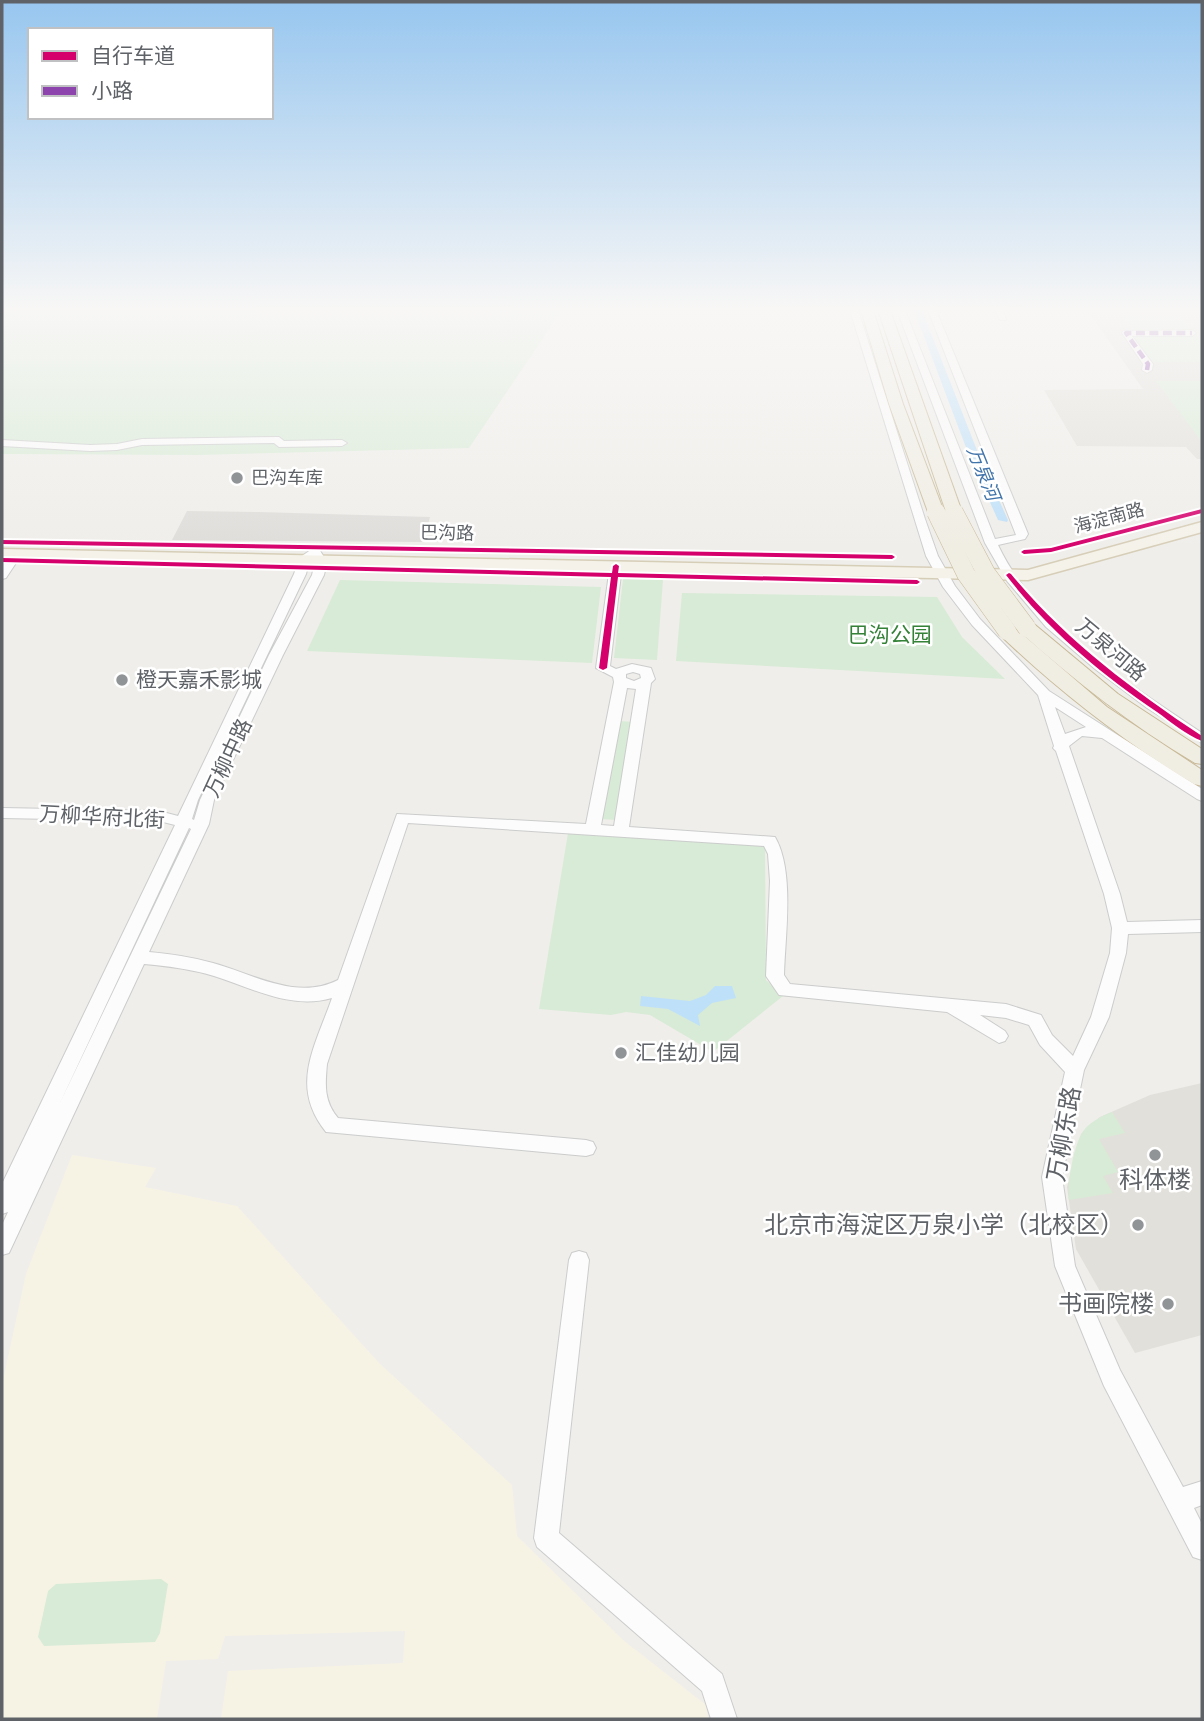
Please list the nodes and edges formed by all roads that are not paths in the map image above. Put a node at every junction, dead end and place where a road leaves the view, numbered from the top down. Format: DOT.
graph roads {
  1 [pos="877,390"];
  2 [pos="885,390"];
  3 [pos="892,390"];
  4 [pos="910,390"];
  5 [pos="932,390"];
  6 [pos="964,390"];
  7 [pos="896,404"];
  8 [pos="2,443"];
  9 [pos="342,443"];
  10 [pos="945,512"];
  11 [pos="1202,517"];
  12 [pos="919,519"];
  13 [pos="982,520"];
  14 [pos="1202,527"];
  15 [pos="924,534"];
  16 [pos="991,543"];
  17 [pos="6,552"];
  18 [pos="313,558"];
  19 [pos="616,566"];
  20 [pos="939,568"];
  21 [pos="970,568"];
  22 [pos="1005,569"];
  23 [pos="2,575"];
  24 [pos="1035,617"];
  25 [pos="976,622"];
  26 [pos="664,673"];
  27 [pos="620,678"];
  28 [pos="646,680"];
  29 [pos="1044,694"];
  30 [pos="615,714"];
  31 [pos="639,717"];
  32 [pos="1108,737"];
  33 [pos="1202,739"];
  34 [pos="1060,748"];
  35 [pos="1202,758"];
  36 [pos="1202,779"];
  37 [pos="1202,796"];
  38 [pos="2,813"];
  39 [pos="192,824"];
  40 [pos="593,828"];
  41 [pos="621,830"];
  42 [pos="1202,926"];
  43 [pos="1120,928"];
  44 [pos="138,957"];
  45 [pos="346,984"];
  46 [pos="951,1006"];
  47 [pos="999,1036"];
  48 [pos="1075,1070"];
  49 [pos="586,1148"];
  50 [pos="2,1205"];
  51 [pos="2,1246"];
  52 [pos="579,1260"];
  53 [pos="1202,1493"];
  54 [pos="1177,1501"];
  55 [pos="1202,1548"];
  56 [pos="724,1719"];
  1 -- 12 [label="street"];
  2 -- 7 [label="highway"];
  3 -- 7 [label="highway, 万泉河路"];
  4 -- 10 [label="highway, 万泉河路"];
  5 -- 13 [label="street, 万泉河路"];
  6 -- 16 [label="street"];
  7 -- 10 [label="highway, 万泉河路"];
  8 -- 9 [label="street"];
  10 -- 24 [label="highway, 万泉河路, bridge"];
  10 -- 36 [label="highway, 万泉河路, bridge"];
  11 -- 22 [label="main road, 海淀南路"];
  12 -- 13 [label="street"];
  12 -- 15 [label="street"];
  13 -- 16 [label="street, 万泉河路"];
  14 -- 22 [label="main road, 海淀南路"];
  15 -- 20 [label="street"];
  15 -- 21 [label="street"];
  16 -- 22 [label="street, 万泉河路"];
  17 -- 18 [label="main road, 巴沟路"];
  17 -- 23 [label="street"];
  18 -- 19 [label="main road, 巴沟路"];
  18 -- 20 [label="main road, 巴沟路"];
  18 -- 39 [label="street, 万柳中路"];
  19 -- 20 [label="main road, 巴沟路"];
  19 -- 27 [label="street"];
  20 -- 21 [label="main road"];
  20 -- 25 [label="street"];
  21 -- 22 [label="main road"];
  21 -- 24 [label="street"];
  22 -- 24 [label="street, 万泉河路"];
  24 -- 25 [label="street"];
  24 -- 33 [label="street, 万泉河路"];
  24 -- 35 [label="highway, 万泉河路"];
  25 -- 29 [label="street"];
  26 -- 28 [label="street"];
  27 -- 28 [label="street"];
  27 -- 30 [label="street"];
  28 -- 31 [label="street"];
  29 -- 32 [label="street"];
  29 -- 34 [label="street, 万柳东路"];
  30 -- 31 [label="street"];
  30 -- 40 [label="street"];
  31 -- 41 [label="street"];
  32 -- 34 [label="street"];
  32 -- 37 [label="street"];
  34 -- 43 [label="street, 万柳东路"];
  38 -- 39 [label="street, 万柳华府北街"];
  39 -- 44 [label="street, 万柳中路"];
  39 -- 50 [label="street, 万柳中路"];
  40 -- 41 [label="street"];
  40 -- 45 [label="street"];
  41 -- 46 [label="street"];
  42 -- 43 [label="street"];
  43 -- 48 [label="street, 万柳东路"];
  44 -- 45 [label="street"];
  44 -- 51 [label="street, 万柳中路"];
  45 -- 49 [label="street"];
  46 -- 47 [label="street"];
  46 -- 48 [label="street"];
  48 -- 54 [label="street, 万柳东路"];
  52 -- 56 [label="street"];
  53 -- 54 [label="street"];
  54 -- 55 [label="street, 万柳东路"];
}
